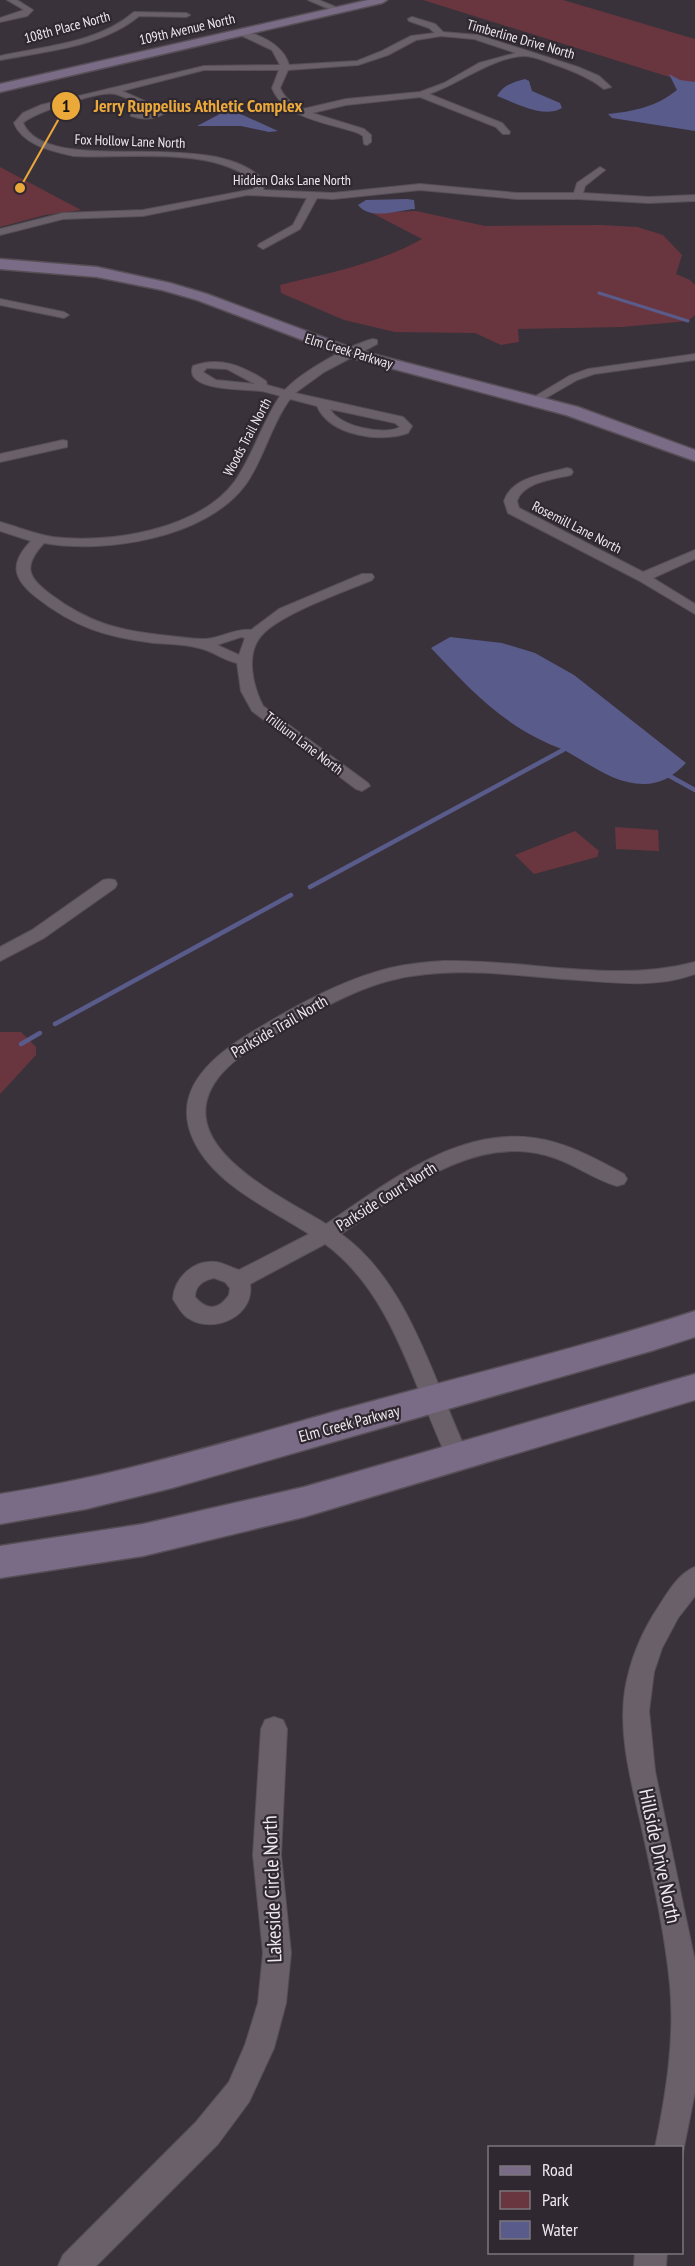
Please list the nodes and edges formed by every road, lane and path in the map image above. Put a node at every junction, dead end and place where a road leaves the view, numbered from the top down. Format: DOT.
graph roads {
  1 [pos="11,0"];
  2 [pos="312,0"];
  3 [pos="382,0"];
  4 [pos="138,4"];
  5 [pos="339,10"];
  6 [pos="137,14"];
  7 [pos="186,15"];
  8 [pos="412,19"];
  9 [pos="0,20"];
  10 [pos="241,32"];
  11 [pos="441,34"];
  12 [pos="525,53"];
  13 [pos="0,58"];
  14 [pos="285,67"];
  15 [pos="607,87"];
  16 [pos="0,88"];
  17 [pos="114,90"];
  18 [pos="421,93"];
  19 [pos="147,105"];
  20 [pos="303,112"];
  21 [pos="506,132"];
  22 [pos="367,142"];
  23 [pos="600,170"];
  24 [pos="258,191"];
  25 [pos="313,196"];
  26 [pos="578,196"];
  27 [pos="695,198"];
  28 [pos="678,200"];
  29 [pos="688,209"];
  30 [pos="0,232"];
  31 [pos="263,246"];
  32 [pos="0,252"];
  33 [pos="0,264"];
  34 [pos="185,276"];
  35 [pos="0,302"];
  36 [pos="64,315"];
  37 [pos="353,335"];
  38 [pos="373,342"];
  39 [pos="351,353"];
  40 [pos="695,357"];
  41 [pos="444,360"];
  42 [pos="536,383"];
  43 [pos="261,387"];
  44 [pos="569,392"];
  45 [pos="287,394"];
  46 [pos="322,403"];
  47 [pos="543,403"];
  48 [pos="63,444"];
  49 [pos="695,456"];
  50 [pos="0,458"];
  51 [pos="567,472"];
  52 [pos="0,526"];
  53 [pos="40,539"];
  54 [pos="695,554"];
  55 [pos="367,577"];
  56 [pos="643,577"];
  57 [pos="695,610"];
  58 [pos="254,634"];
  59 [pos="206,644"];
  60 [pos="244,660"];
  61 [pos="362,786"];
  62 [pos="109,884"];
  63 [pos="0,955"];
  64 [pos="695,969"];
  65 [pos="617,1179"];
  66 [pos="326,1234"];
  67 [pos="238,1281"];
  68 [pos="695,1324"];
  69 [pos="695,1387"];
  70 [pos="431,1401"];
  71 [pos="459,1457"];
  72 [pos="0,1509"];
  73 [pos="0,1562"];
  74 [pos="695,1578"];
  75 [pos="274,1729"];
  76 [pos="669,2146"];
  77 [pos="74,2266"];
  1 -- 9 [label="street"];
  2 -- 5 [label="street"];
  3 -- 5 [label="street, 109th Avenue North"];
  4 -- 6 [label="street"];
  5 -- 10 [label="street, 109th Avenue North"];
  6 -- 7 [label="street"];
  6 -- 13 [label="street, 108th Place North"];
  8 -- 11 [label="street"];
  10 -- 14 [label="street"];
  10 -- 16 [label="street, 109th Avenue North"];
  11 -- 12 [label="street, Timberline Drive North"];
  11 -- 14 [label="street, Timberline Drive North"];
  12 -- 15 [label="street, Timberline Drive North"];
  12 -- 18 [label="street"];
  14 -- 17 [label="street, Fox Hollow Lane North"];
  14 -- 20 [label="street"];
  17 -- 19 [label="street"];
  17 -- 24 [label="street, Fox Hollow Lane North"];
  18 -- 20 [label="street"];
  18 -- 21 [label="street"];
  20 -- 22 [label="street"];
  23 -- 26 [label="street"];
  24 -- 25 [label="street, Hidden Oaks Lane North"];
  24 -- 30 [label="street, Hidden Oaks Lane North"];
  25 -- 26 [label="street, Hidden Oaks Lane North"];
  25 -- 31 [label="street"];
  26 -- 28 [label="street, Hidden Oaks Lane North"];
  27 -- 28 [label="street, Hidden Oaks Lane North"];
  28 -- 29 [label="street"];
  32 -- 34 [label="street"];
  33 -- 39 [label="street, Elm Creek Parkway"];
  35 -- 36 [label="street"];
  37 -- 38 [label="street, Elm Creek Parkway"];
  38 -- 39 [label="street, Woods Trail North"];
  38 -- 41 [label="street, Elm Creek Parkway"];
  39 -- 45 [label="street, Woods Trail North"];
  39 -- 47 [label="street, Elm Creek Parkway"];
  40 -- 44 [label="street"];
  42 -- 44 [label="street"];
  43 -- 43 [label="street"];
  43 -- 45 [label="street"];
  44 -- 47 [label="street"];
  45 -- 46 [label="street"];
  45 -- 53 [label="street, Woods Trail North"];
  46 -- 46 [label="street"];
  47 -- 49 [label="street, Elm Creek Parkway"];
  48 -- 50 [label="street"];
  51 -- 56 [label="street, Rosemill Lane North"];
  52 -- 53 [label="street, Woods Trail North"];
  53 -- 59 [label="street"];
  54 -- 56 [label="street"];
  55 -- 58 [label="street"];
  56 -- 57 [label="street, Rosemill Lane North"];
  58 -- 59 [label="street"];
  58 -- 60 [label="street"];
  59 -- 60 [label="street"];
  60 -- 61 [label="street, Trillium Lane North"];
  62 -- 63 [label="street"];
  64 -- 66 [label="street, Parkside Trail North"];
  65 -- 66 [label="street, Parkside Court North"];
  66 -- 67 [label="street, Parkside Court North"];
  66 -- 70 [label="street, Parkside Trail North"];
  68 -- 70 [label="street, Elm Creek Parkway"];
  69 -- 71 [label="street"];
  70 -- 71 [label="street, Parkside Trail North"];
  70 -- 72 [label="street, Elm Creek Parkway"];
  71 -- 73 [label="street"];
  74 -- 76 [label="street, Hillside Drive North"];
  75 -- 77 [label="street, Lakeside Circle North"];
}
